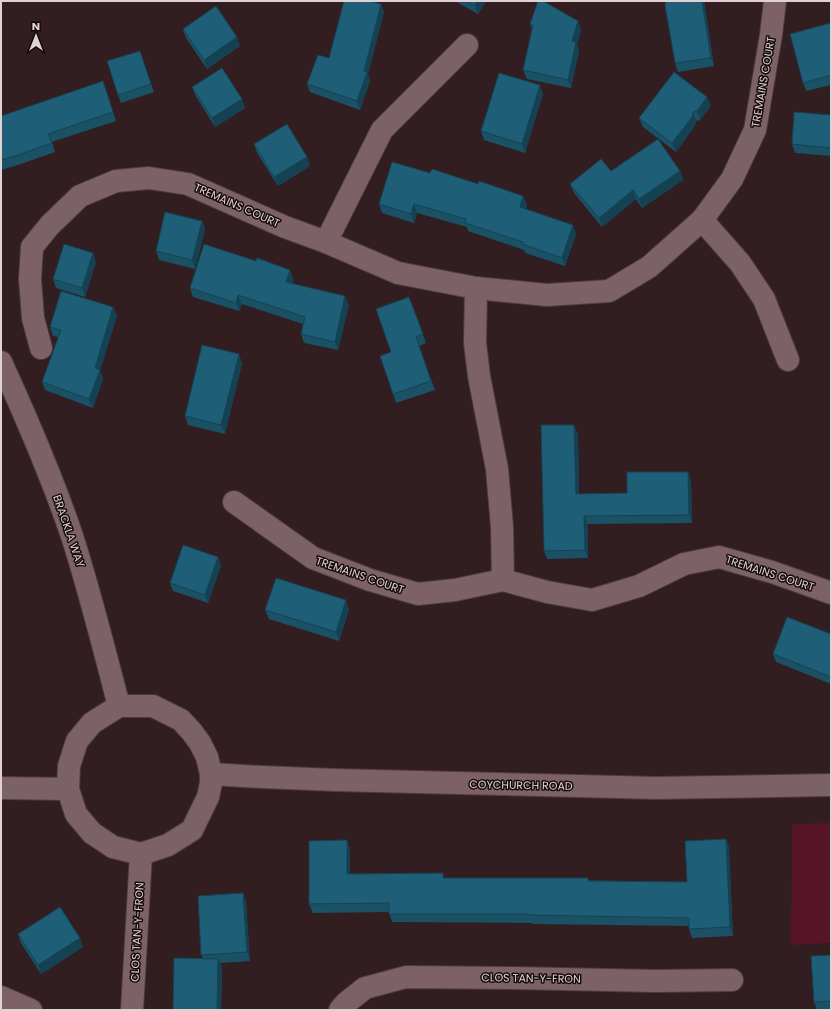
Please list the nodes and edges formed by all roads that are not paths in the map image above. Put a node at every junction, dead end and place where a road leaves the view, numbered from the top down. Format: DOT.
graph roads {
  1 [pos="775,1"];
  2 [pos="466,45"];
  3 [pos="702,220"];
  4 [pos="326,242"];
  5 [pos="476,288"];
  6 [pos="42,348"];
  7 [pos="788,360"];
  8 [pos="1,362"];
  9 [pos="234,502"];
  10 [pos="503,580"];
  11 [pos="831,593"];
  12 [pos="119,706"];
  13 [pos="211,774"];
  14 [pos="831,785"];
  15 [pos="1,788"];
  16 [pos="68,789"];
  17 [pos="141,854"];
  18 [pos="732,980"];
  19 [pos="1,997"];
  20 [pos="31,1010"];
  21 [pos="132,1010"];
  22 [pos="340,1010"];
  1 -- 3 [label="street, TREMAINS COURT"];
  2 -- 4 [label="street"];
  3 -- 5 [label="street, TREMAINS COURT"];
  3 -- 7 [label="street"];
  4 -- 5 [label="street, TREMAINS COURT"];
  4 -- 6 [label="street, TREMAINS COURT"];
  5 -- 10 [label="street"];
  8 -- 12 [label="street, BRACKLA WAY"];
  9 -- 10 [label="street, TREMAINS COURT"];
  10 -- 11 [label="street, TREMAINS COURT"];
  12 -- 13 [label="street"];
  12 -- 16 [label="street"];
  13 -- 14 [label="street, COYCHURCH ROAD"];
  13 -- 17 [label="street"];
  15 -- 16 [label="street"];
  16 -- 17 [label="street"];
  17 -- 21 [label="street, CLOS TAN-Y-FRON"];
  18 -- 22 [label="street, CLOS TAN-Y-FRON"];
  19 -- 20 [label="street"];
}
